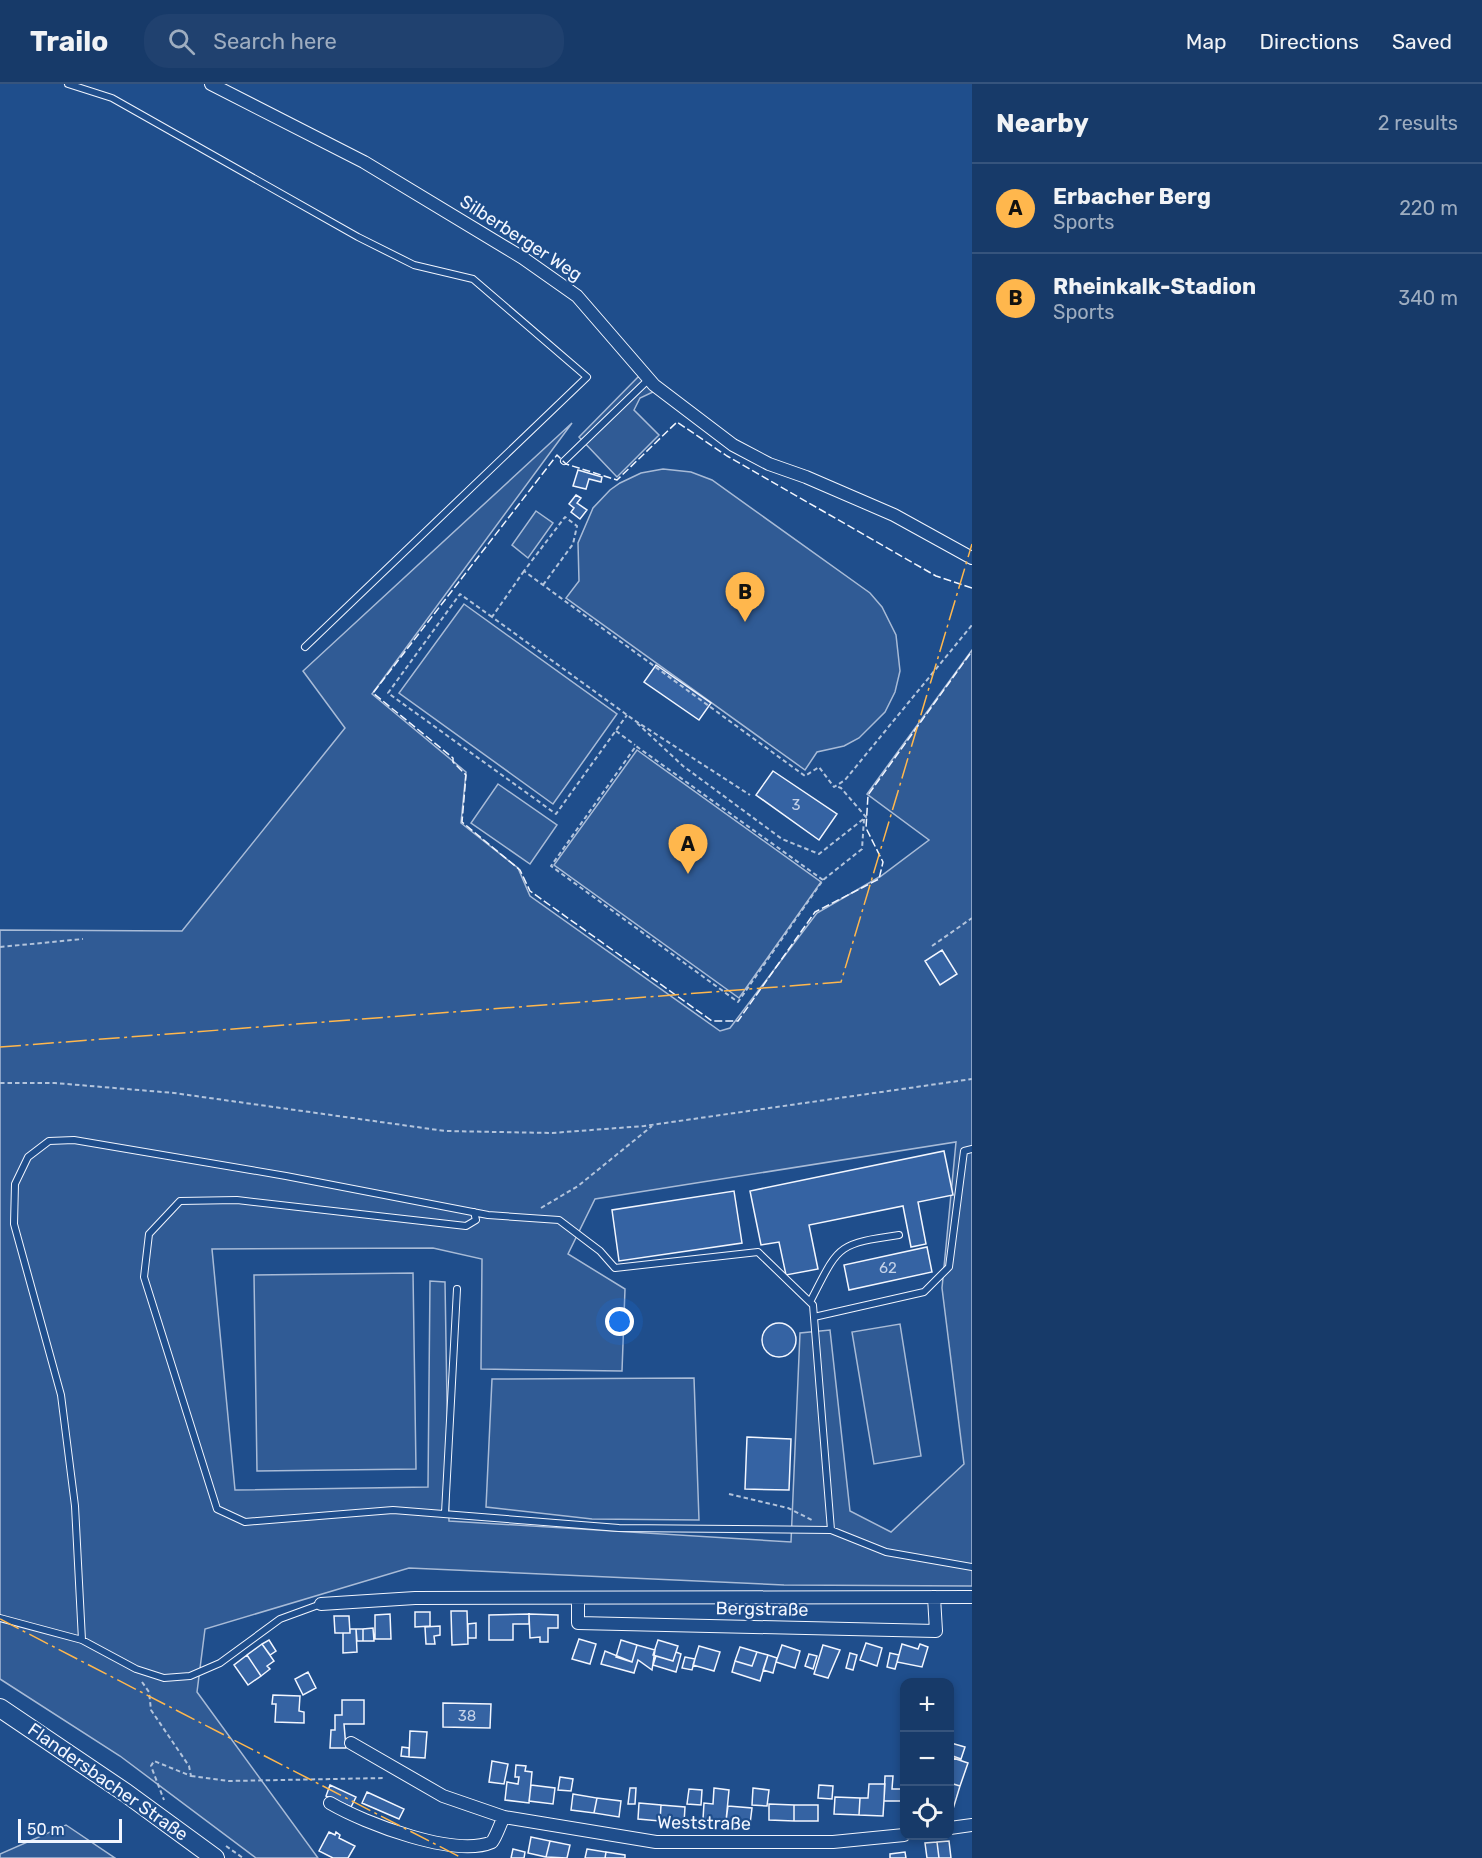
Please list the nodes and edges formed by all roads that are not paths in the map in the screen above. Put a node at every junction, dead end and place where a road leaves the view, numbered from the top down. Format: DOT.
graph roads {
  1 [pos="68,84"];
  2 [pos="211,84"];
  3 [pos="649,379"];
  4 [pos="564,461"];
  5 [pos="972,558"];
  6 [pos="305,647"];
  7 [pos="972,1149"];
  8 [pos="474,1212"];
  9 [pos="899,1234"];
  10 [pos="458,1289"];
  11 [pos="810,1302"];
  12 [pos="814,1317"];
  13 [pos="445,1513"];
  14 [pos="831,1530"];
  15 [pos="972,1567"];
  16 [pos="934,1597"];
  17 [pos="972,1597"];
  18 [pos="579,1599"];
  19 [pos="321,1604"];
  20 [pos="0,1618"];
  21 [pos="82,1640"];
  22 [pos="0,1708"];
  23 [pos="351,1743"];
  24 [pos="330,1803"];
  25 [pos="504,1817"];
  26 [pos="972,1825"];
  27 [pos="954,1827"];
  28 [pos="900,1834"];
  29 [pos="214,1858"];
  1 -- 6 [label="lane"];
  2 -- 3 [label="street, Silberberger Weg"];
  3 -- 4 [label="lane"];
  3 -- 5 [label="street, Silberberger Weg"];
  7 -- 12 [label="lane"];
  8 -- 11 [label="lane"];
  8 -- 13 [label="lane"];
  8 -- 21 [label="lane"];
  9 -- 11 [label="lane"];
  10 -- 13 [label="lane"];
  11 -- 12 [label="lane"];
  12 -- 14 [label="lane"];
  13 -- 14 [label="lane"];
  14 -- 15 [label="lane"];
  16 -- 17 [label="street, Bergstraße"];
  16 -- 18 [label="street, Bergstraße"];
  16 -- 18 [label="street, Bergstraße"];
  18 -- 19 [label="street, Bergstraße"];
  19 -- 21 [label="lane"];
  20 -- 21 [label="lane"];
  22 -- 29 [label="street, Flandersbacher Straße"];
  23 -- 25 [label="street, Weststraße"];
  24 -- 25 [label="street"];
  25 -- 28 [label="street, Weststraße"];
  26 -- 27 [label="street"];
}
